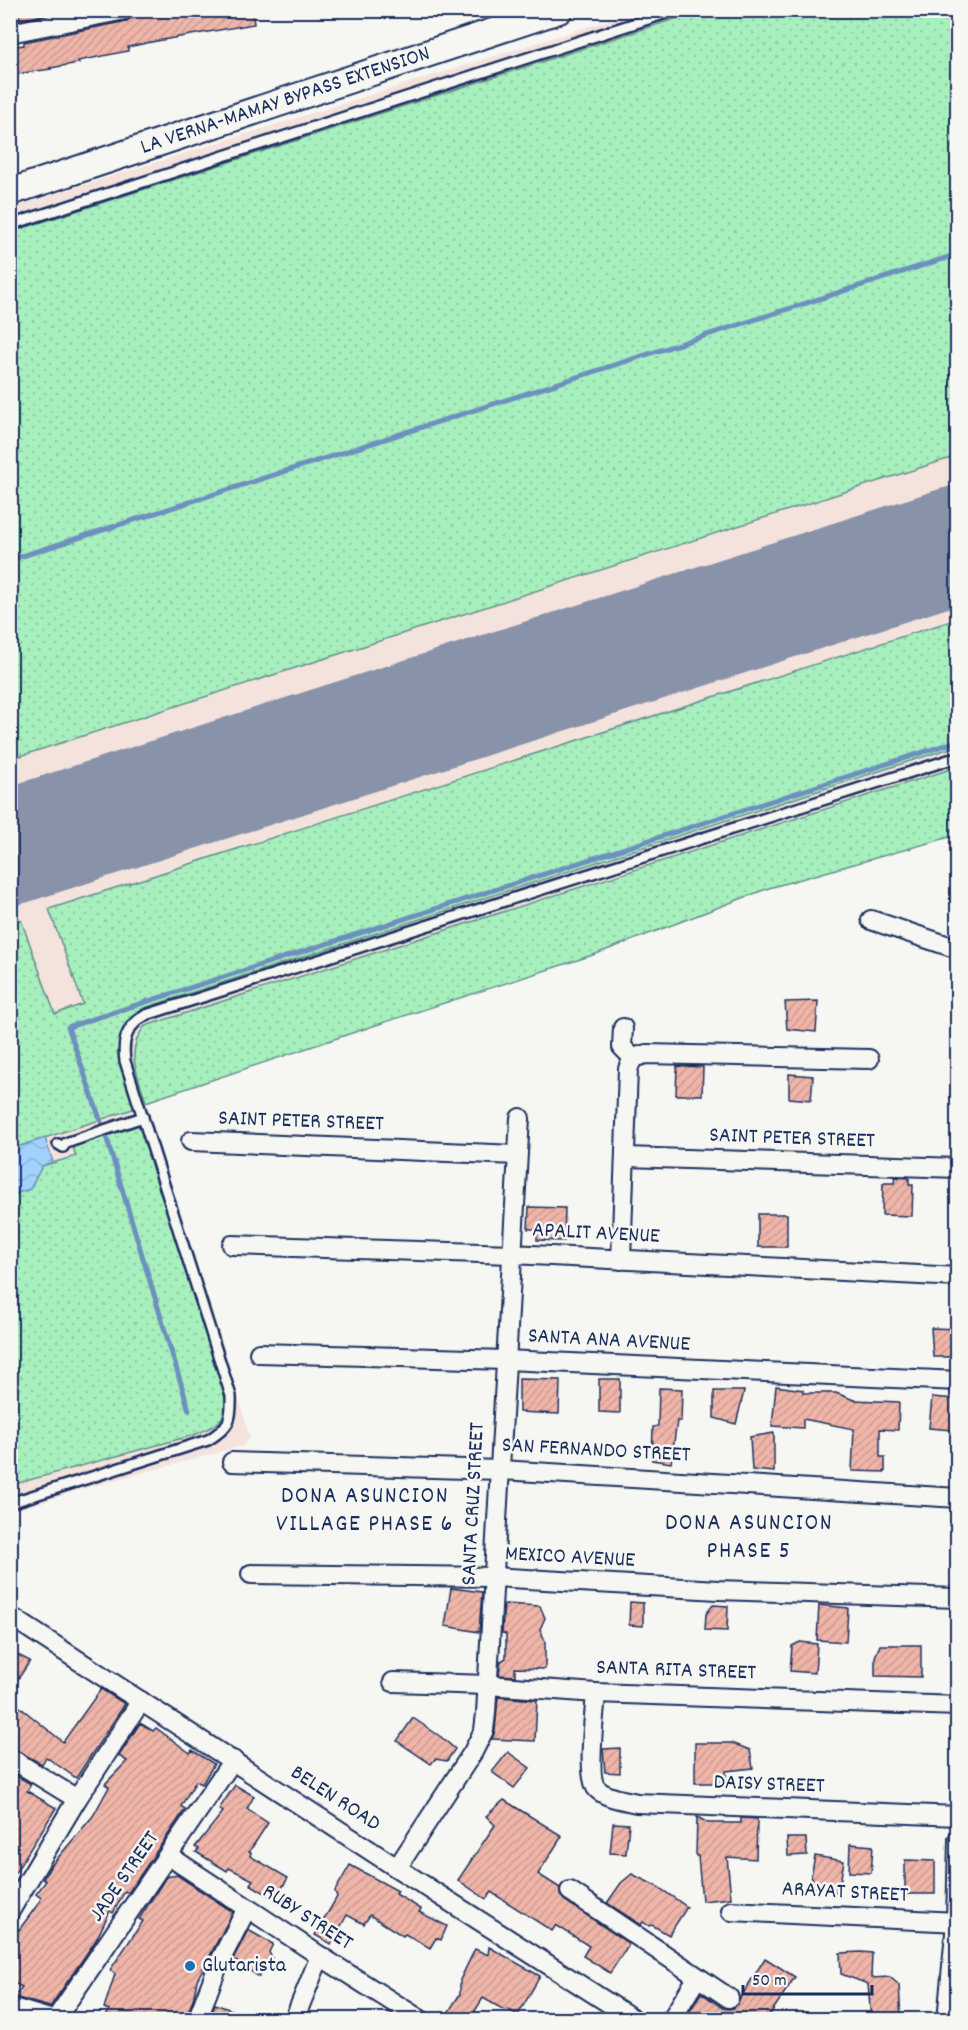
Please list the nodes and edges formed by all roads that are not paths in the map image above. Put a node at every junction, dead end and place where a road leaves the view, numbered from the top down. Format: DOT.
graph roads {
  1 [pos="125,10"];
  2 [pos="559,10"];
  3 [pos="676,10"];
  4 [pos="10,33"];
  5 [pos="10,192"];
  6 [pos="10,225"];
  7 [pos="957,757"];
  8 [pos="871,920"];
  9 [pos="957,949"];
  10 [pos="623,1028"];
  11 [pos="633,1058"];
  12 [pos="869,1059"];
  13 [pos="143,1117"];
  14 [pos="520,1118"];
  15 [pos="191,1141"];
  16 [pos="66,1143"];
  17 [pos="517,1155"];
  18 [pos="626,1157"];
  19 [pos="957,1168"];
  20 [pos="232,1245"];
  21 [pos="512,1254"];
  22 [pos="621,1260"];
  23 [pos="957,1277"];
  24 [pos="259,1353"];
  25 [pos="506,1360"];
  26 [pos="957,1381"];
  27 [pos="232,1462"];
  28 [pos="500,1470"];
  29 [pos="957,1498"];
  30 [pos="10,1503"];
  31 [pos="251,1574"];
  32 [pos="494,1577"];
  33 [pos="957,1598"];
  34 [pos="10,1616"];
  35 [pos="393,1682"];
  36 [pos="488,1685"];
  37 [pos="596,1693"];
  38 [pos="141,1701"];
  39 [pos="957,1706"];
  40 [pos="10,1758"];
  41 [pos="233,1760"];
  42 [pos="77,1799"];
  43 [pos="957,1816"];
  44 [pos="957,1840"];
  45 [pos="169,1856"];
  46 [pos="397,1869"];
  47 [pos="570,1891"];
  48 [pos="247,1908"];
  49 [pos="10,1911"];
  50 [pos="731,1911"];
  51 [pos="957,1922"];
  52 [pos="320,1956"];
  53 [pos="697,1978"];
  54 [pos="729,1998"];
  55 [pos="10,2007"];
  56 [pos="54,2019"];
  57 [pos="197,2019"];
  58 [pos="294,2019"];
  59 [pos="421,2019"];
  60 [pos="635,2019"];
  61 [pos="671,2019"];
  62 [pos="947,2019"];
  1 -- 4 [label="street"];
  2 -- 5 [label="main road, LA VERNA-MAMAY BYPASS EXTENSION"];
  3 -- 6 [label="lane"];
  7 -- 13 [label="lane"];
  8 -- 9 [label="street"];
  10 -- 11 [label="street"];
  11 -- 12 [label="street"];
  11 -- 18 [label="street"];
  13 -- 16 [label="lane"];
  13 -- 30 [label="lane"];
  14 -- 17 [label="street, SANTA CRUZ STREET"];
  15 -- 17 [label="street, SAINT PETER STREET"];
  17 -- 21 [label="street, SANTA CRUZ STREET"];
  18 -- 19 [label="street, SAINT PETER STREET"];
  18 -- 22 [label="street"];
  20 -- 21 [label="street, APALIT AVENUE"];
  21 -- 22 [label="street, APALIT AVENUE"];
  21 -- 25 [label="street, SANTA CRUZ STREET"];
  22 -- 23 [label="street, APALIT AVENUE"];
  24 -- 25 [label="street, SANTA ANA AVENUE"];
  25 -- 26 [label="street, SANTA ANA AVENUE"];
  25 -- 28 [label="street, SANTA CRUZ STREET"];
  27 -- 28 [label="street, SAN FERNANDO STREET"];
  28 -- 29 [label="street, SAN FERNANDO STREET"];
  28 -- 32 [label="street, SANTA CRUZ STREET"];
  31 -- 32 [label="street, MEXICO AVENUE"];
  32 -- 33 [label="street, MEXICO AVENUE"];
  32 -- 36 [label="street, SANTA CRUZ STREET"];
  34 -- 38 [label="street, BELEN ROAD"];
  35 -- 36 [label="street, SANTA RITA STREET"];
  36 -- 37 [label="street, SANTA RITA STREET"];
  36 -- 46 [label="street, SANTA CRUZ STREET"];
  37 -- 39 [label="street, SANTA RITA STREET"];
  37 -- 43 [label="street, DAISY STREET"];
  38 -- 41 [label="street, BELEN ROAD"];
  38 -- 42 [label="street"];
  40 -- 42 [label="street"];
  41 -- 45 [label="street, JADE STREET"];
  41 -- 46 [label="street, BELEN ROAD"];
  42 -- 49 [label="street"];
  44 -- 51 [label="street"];
  45 -- 48 [label="street, RUBY STREET"];
  45 -- 56 [label="street, JADE STREET"];
  46 -- 60 [label="street, BELEN ROAD"];
  47 -- 53 [label="street"];
  48 -- 52 [label="street, RUBY STREET"];
  48 -- 57 [label="street"];
  50 -- 51 [label="street, ARAYAT STREET"];
  51 -- 62 [label="street"];
  52 -- 58 [label="street"];
  52 -- 59 [label="street, RUBY STREET"];
  53 -- 54 [label="street"];
  53 -- 61 [label="street"];
  55 -- 56 [label="street"];
}
